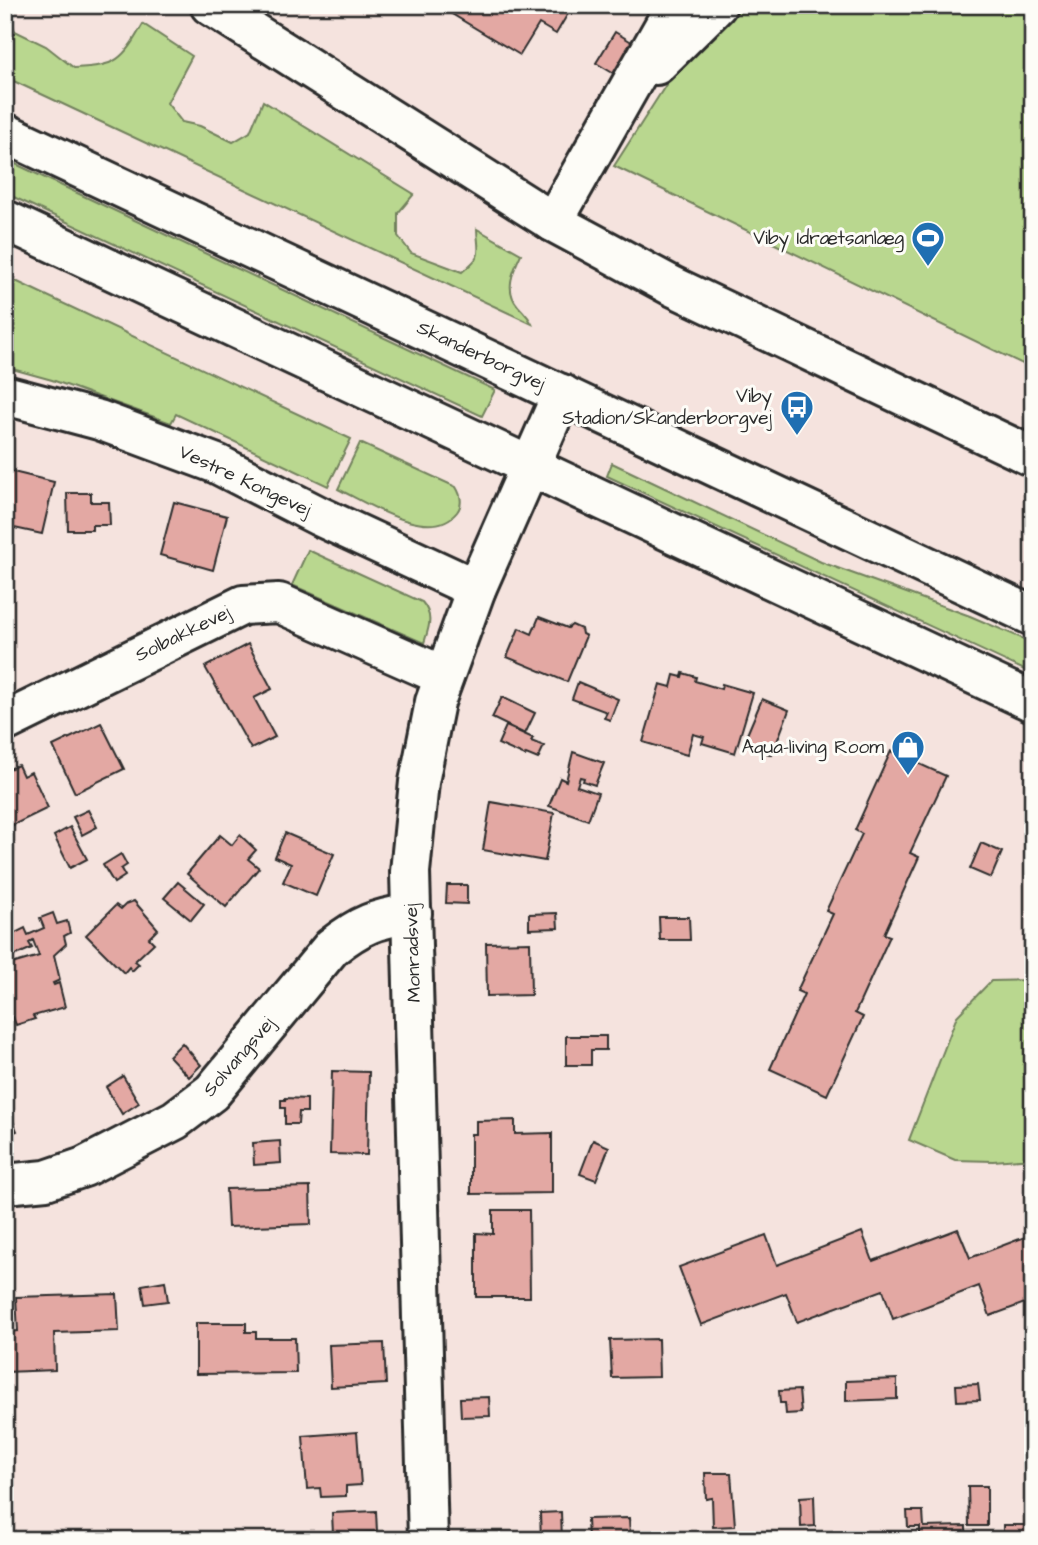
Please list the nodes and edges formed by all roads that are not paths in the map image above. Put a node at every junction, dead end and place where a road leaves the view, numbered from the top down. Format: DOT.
graph roads {
  1 [pos="210,5"];
  2 [pos="676,5"];
  3 [pos="717,5"];
  4 [pos="624,95"];
  5 [pos="5,133"];
  6 [pos="5,220"];
  7 [pos="553,222"];
  8 [pos="562,394"];
  9 [pos="5,395"];
  10 [pos="1033,457"];
  11 [pos="529,466"];
  12 [pos="476,589"];
  13 [pos="1033,616"];
  14 [pos="444,676"];
  15 [pos="1033,702"];
  16 [pos="5,722"];
  17 [pos="412,913"];
  18 [pos="5,1184"];
  19 [pos="428,1540"];
  1 -- 7 [label="street"];
  2 -- 4 [label="street"];
  3 -- 4 [label="street"];
  4 -- 7 [label="street"];
  5 -- 8 [label="street, Skanderborgvej"];
  6 -- 11 [label="street"];
  7 -- 10 [label="street"];
  8 -- 11 [label="street, Monradsvej"];
  8 -- 13 [label="street, Skanderborgvej"];
  9 -- 12 [label="street, Vestre Kongevej"];
  11 -- 12 [label="street, Monradsvej"];
  11 -- 15 [label="street"];
  12 -- 14 [label="street, Monradsvej"];
  14 -- 16 [label="street, Solbakkevej"];
  14 -- 17 [label="street, Monradsvej"];
  17 -- 18 [label="street, Solvangsvej"];
  17 -- 19 [label="street, Monradsvej"];
}
